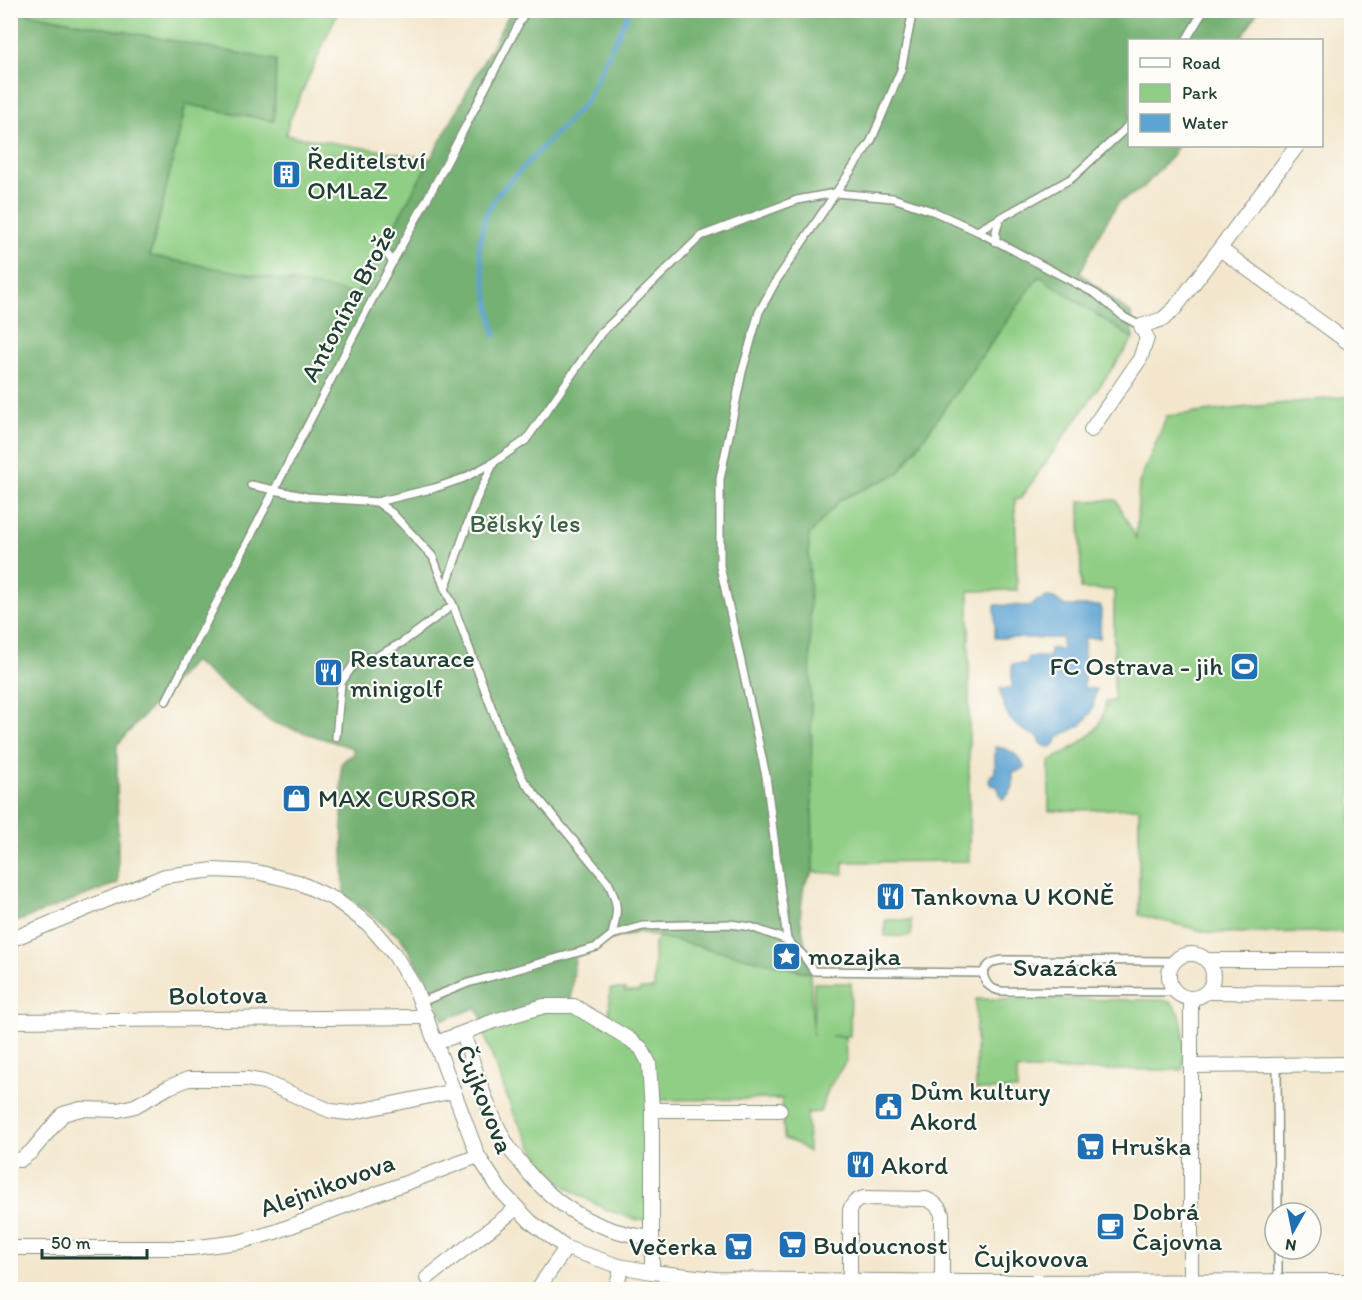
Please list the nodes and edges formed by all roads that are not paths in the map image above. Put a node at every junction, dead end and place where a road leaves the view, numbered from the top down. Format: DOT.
graph roads {
  1 [pos="526,10"];
  2 [pos="913,10"];
  3 [pos="1204,10"];
  4 [pos="1187,39"];
  5 [pos="1128,125"];
  6 [pos="1296,147"];
  7 [pos="835,193"];
  8 [pos="1000,218"];
  9 [pos="977,231"];
  10 [pos="996,242"];
  11 [pos="382,248"];
  12 [pos="1220,249"];
  13 [pos="393,262"];
  14 [pos="1141,326"];
  15 [pos="1352,345"];
  16 [pos="1091,430"];
  17 [pos="494,462"];
  18 [pos="251,485"];
  19 [pos="275,489"];
  20 [pos="377,502"];
  21 [pos="446,589"];
  22 [pos="453,605"];
  23 [pos="166,701"];
  24 [pos="336,737"];
  25 [pos="612,935"];
  26 [pos="10,940"];
  27 [pos="787,940"];
  28 [pos="1207,960"];
  29 [pos="1352,960"];
  30 [pos="1175,961"];
  31 [pos="983,973"];
  32 [pos="1176,992"];
  33 [pos="1207,992"];
  34 [pos="1352,993"];
  35 [pos="1191,998"];
  36 [pos="421,1002"];
  37 [pos="427,1017"];
  38 [pos="10,1021"];
  39 [pos="463,1033"];
  40 [pos="436,1043"];
  41 [pos="1278,1064"];
  42 [pos="1352,1064"];
  43 [pos="1191,1066"];
  44 [pos="454,1091"];
  45 [pos="652,1110"];
  46 [pos="780,1110"];
  47 [pos="478,1156"];
  48 [pos="10,1160"];
  49 [pos="1278,1201"];
  50 [pos="517,1209"];
  51 [pos="652,1238"];
  52 [pos="10,1248"];
  53 [pos="566,1248"];
  54 [pos="1278,1261"];
  55 [pos="622,1267"];
  56 [pos="652,1272"];
  57 [pos="428,1278"];
  58 [pos="1352,1281"];
  59 [pos="692,1283"];
  60 [pos="850,1285"];
  61 [pos="1188,1285"];
  62 [pos="942,1286"];
  63 [pos="1013,1286"];
  64 [pos="1278,1286"];
  65 [pos="537,1290"];
  66 [pos="615,1290"];
  1 -- 13 [label="lane, Antonína Brože"];
  2 -- 7 [label="lane"];
  3 -- 4 [label="lane"];
  5 -- 8 [label="lane"];
  6 -- 12 [label="street"];
  7 -- 9 [label="lane"];
  7 -- 17 [label="lane"];
  7 -- 27 [label="lane"];
  8 -- 9 [label="lane"];
  8 -- 10 [label="lane"];
  9 -- 10 [label="lane"];
  10 -- 14 [label="lane"];
  11 -- 13 [label="lane"];
  12 -- 14 [label="street"];
  12 -- 15 [label="street"];
  13 -- 19 [label="lane, Antonína Brože"];
  14 -- 16 [label="street"];
  17 -- 20 [label="lane"];
  17 -- 21 [label="lane"];
  18 -- 19 [label="lane"];
  19 -- 20 [label="lane"];
  19 -- 23 [label="lane, Antonína Brože"];
  20 -- 21 [label="lane"];
  21 -- 22 [label="lane"];
  22 -- 24 [label="lane"];
  22 -- 25 [label="lane"];
  25 -- 27 [label="lane"];
  25 -- 36 [label="lane"];
  26 -- 36 [label="street, Čujkovova"];
  27 -- 31 [label="lane"];
  28 -- 29 [label="street"];
  28 -- 30 [label="street"];
  28 -- 33 [label="street"];
  30 -- 31 [label="lane, Svazácká"];
  30 -- 32 [label="street"];
  31 -- 32 [label="lane, Svazácká"];
  32 -- 35 [label="street"];
  33 -- 34 [label="street"];
  33 -- 35 [label="street"];
  35 -- 43 [label="street"];
  36 -- 37 [label="street, Čujkovova"];
  37 -- 38 [label="street, Bolotova"];
  37 -- 40 [label="street, Čujkovova"];
  39 -- 40 [label="street, Čujkovova"];
  39 -- 45 [label="street, Čujkovova"];
  39 -- 51 [label="street"];
  40 -- 44 [label="street, Čujkovova"];
  41 -- 42 [label="street"];
  41 -- 43 [label="street"];
  41 -- 49 [label="lane"];
  43 -- 61 [label="street"];
  44 -- 47 [label="street, Čujkovova"];
  44 -- 48 [label="street"];
  45 -- 46 [label="street"];
  45 -- 51 [label="street, Čujkovova"];
  47 -- 50 [label="street, Čujkovova"];
  47 -- 52 [label="street, Alejnikovova"];
  50 -- 53 [label="street, Čujkovova"];
  50 -- 57 [label="street"];
  51 -- 56 [label="street, Čujkovova"];
  53 -- 55 [label="street, Čujkovova"];
  53 -- 65 [label="street"];
  54 -- 64 [label="lane"];
  55 -- 56 [label="street, Čujkovova"];
  55 -- 66 [label="street"];
  56 -- 59 [label="street, Čujkovova"];
  58 -- 64 [label="street, Čujkovova"];
  59 -- 60 [label="street, Čujkovova"];
  60 -- 62 [label="street, Čujkovova"];
  60 -- 62 [label="street"];
  61 -- 63 [label="street, Čujkovova"];
  61 -- 64 [label="street, Čujkovova"];
  62 -- 63 [label="street, Čujkovova"];
}
